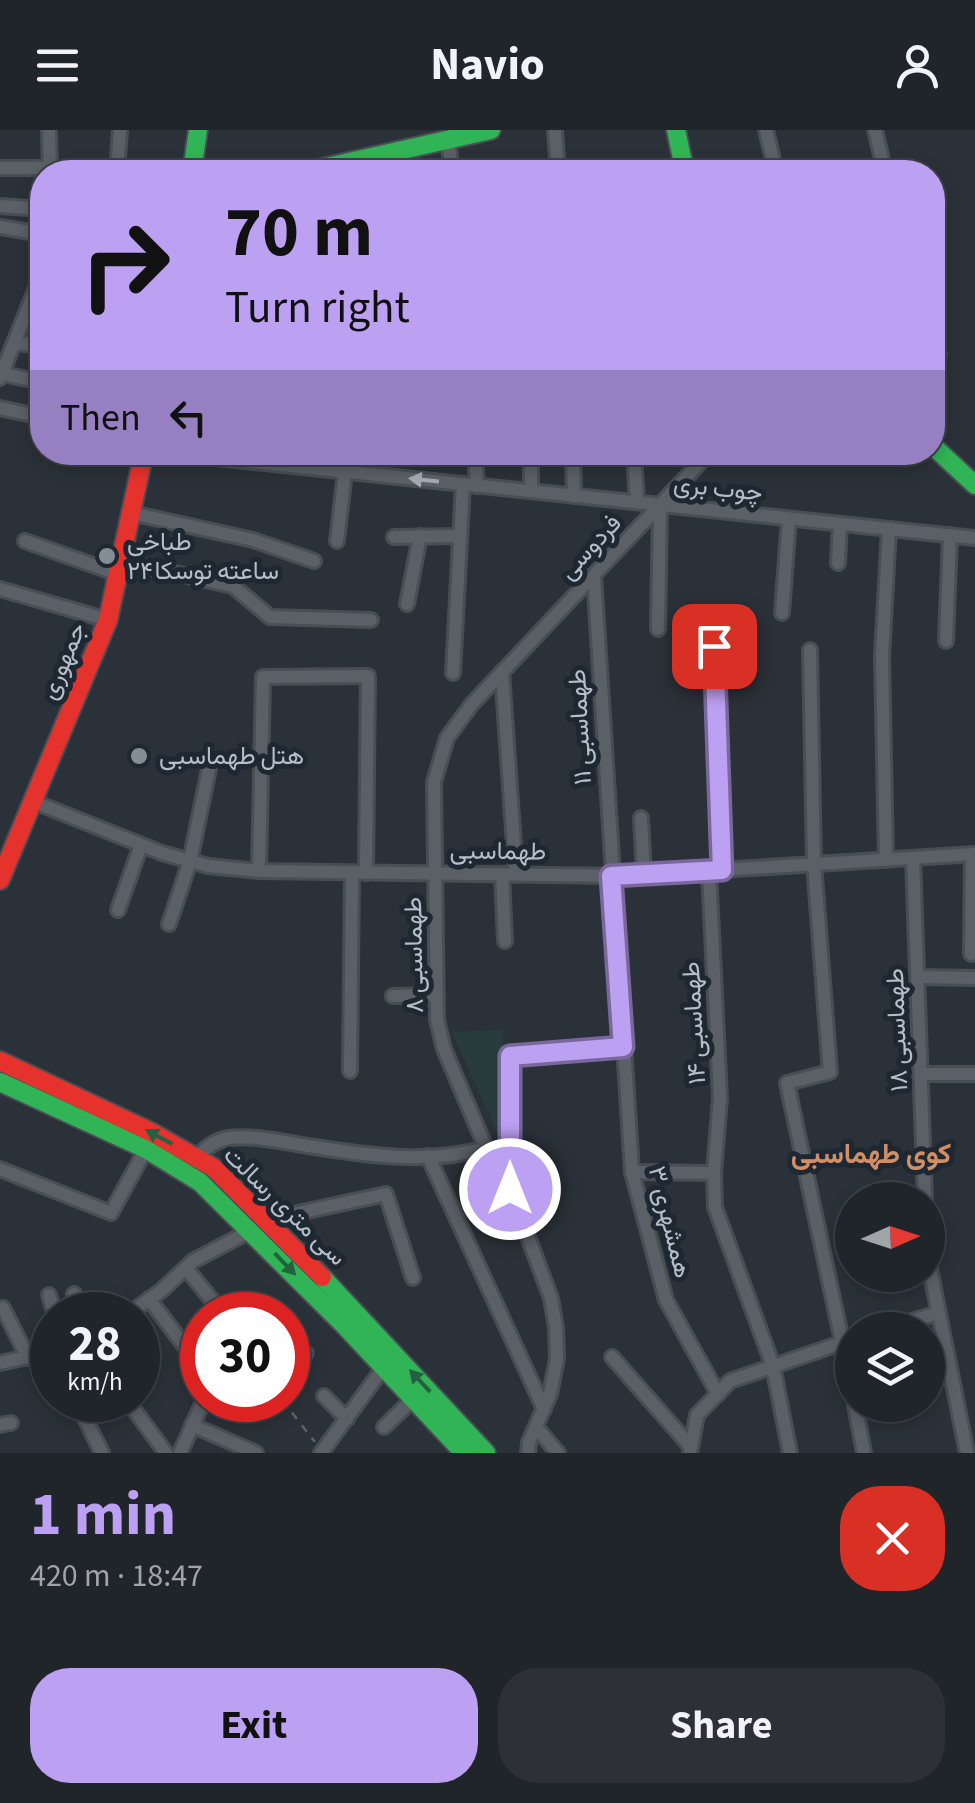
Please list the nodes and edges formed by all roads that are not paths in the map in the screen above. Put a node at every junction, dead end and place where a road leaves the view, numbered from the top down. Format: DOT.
graph roads {
  1 [pos="50,130"];
  2 [pos="120,130"];
  3 [pos="198,130"];
  4 [pos="491,130"];
  5 [pos="555,130"];
  6 [pos="676,130"];
  7 [pos="766,130"];
  8 [pos="875,130"];
  9 [pos="448,140"];
  10 [pos="50,160"];
  11 [pos="118,160"];
  12 [pos="194,160"];
  13 [pos="385,160"];
  14 [pos="450,160"];
  15 [pos="557,160"];
  16 [pos="682,160"];
  17 [pos="773,160"];
  18 [pos="882,160"];
  19 [pos="0,168"];
  20 [pos="30,169"];
  21 [pos="0,206"];
  22 [pos="30,207"];
  23 [pos="0,228"];
  24 [pos="30,232"];
  25 [pos="30,305"];
  26 [pos="16,343"];
  27 [pos="30,345"];
  28 [pos="1,376"];
  29 [pos="30,380"];
  30 [pos="0,408"];
  31 [pos="30,414"];
  32 [pos="945,456"];
  33 [pos="141,465"];
  34 [pos="315,465"];
  35 [pos="343,465"];
  36 [pos="473,465"];
  37 [pos="530,465"];
  38 [pos="573,465"];
  39 [pos="635,465"];
  40 [pos="698,465"];
  41 [pos="342,472"];
  42 [pos="470,485"];
  43 [pos="975,485"];
  44 [pos="530,492"];
  45 [pos="574,496"];
  46 [pos="637,502"];
  47 [pos="660,505"];
  48 [pos="131,513"];
  49 [pos="789,518"];
  50 [pos="840,524"];
  51 [pos="890,529"];
  52 [pos="950,535"];
  53 [pos="420,536"];
  54 [pos="460,536"];
  55 [pos="394,537"];
  56 [pos="975,538"];
  57 [pos="337,541"];
  58 [pos="26,542"];
  59 [pos="314,562"];
  60 [pos="838,563"];
  61 [pos="119,568"];
  62 [pos="594,576"];
  63 [pos="0,589"];
  64 [pos="407,604"];
  65 [pos="782,613"];
  66 [pos="108,620"];
  67 [pos="371,620"];
  68 [pos="658,629"];
  69 [pos="946,641"];
  70 [pos="714,646"];
  71 [pos="810,650"];
  72 [pos="502,672"];
  73 [pos="454,673"];
  74 [pos="209,769"];
  75 [pos="32,801"];
  76 [pos="641,818"];
  77 [pos="141,845"];
  78 [pos="974,854"];
  79 [pos="913,858"];
  80 [pos="886,860"];
  81 [pos="190,861"];
  82 [pos="814,864"];
  83 [pos="259,871"];
  84 [pos="716,871"];
  85 [pos="435,872"];
  86 [pos="359,873"];
  87 [pos="509,874"];
  88 [pos="644,875"];
  89 [pos="611,876"];
  90 [pos="0,880"];
  91 [pos="118,910"];
  92 [pos="169,924"];
  93 [pos="505,941"];
  94 [pos="971,954"];
  95 [pos="918,976"];
  96 [pos="975,978"];
  97 [pos="437,995"];
  98 [pos="394,996"];
  99 [pos="623,1047"];
  100 [pos="0,1061"];
  101 [pos="350,1071"];
  102 [pos="920,1074"];
  103 [pos="975,1074"];
  104 [pos="0,1082"];
  105 [pos="146,1148"];
  106 [pos="486,1148"];
  107 [pos="428,1156"];
  108 [pos="196,1158"];
  109 [pos="0,1169"];
  110 [pos="632,1172"];
  111 [pos="714,1174"];
  112 [pos="924,1182"];
  113 [pos="510,1189"];
  114 [pos="274,1227"];
  115 [pos="252,1230"];
  116 [pos="186,1268"];
  117 [pos="413,1278"];
  118 [pos="158,1292"];
  119 [pos="205,1292"];
  120 [pos="934,1292"];
  121 [pos="3,1308"];
  122 [pos="841,1312"];
  123 [pos="938,1312"];
  124 [pos="160,1314"];
  125 [pos="351,1319"];
  126 [pos="180,1340"];
  127 [pos="835,1345"];
  128 [pos="945,1347"];
  129 [pos="612,1357"];
  130 [pos="28,1358"];
  131 [pos="0,1364"];
  132 [pos="772,1366"];
  133 [pos="384,1368"];
  134 [pos="718,1394"];
  135 [pos="324,1396"];
  136 [pos="413,1398"];
  137 [pos="544,1409"];
  138 [pos="347,1419"];
  139 [pos="87,1422"];
  140 [pos="144,1422"];
  141 [pos="193,1422"];
  142 [pos="859,1422"];
  143 [pos="192,1425"];
  144 [pos="384,1427"];
  145 [pos="536,1427"];
  146 [pos="690,1450"];
  147 [pos="321,1452"];
  148 [pos="102,1453"];
  149 [pos="166,1453"];
  150 [pos="180,1453"];
  151 [pos="256,1453"];
  152 [pos="464,1453"];
  153 [pos="486,1453"];
  154 [pos="528,1453"];
  155 [pos="558,1453"];
  156 [pos="790,1453"];
  157 [pos="864,1453"];
  158 [pos="966,1453"];
  1 -- 10 [label="street"];
  2 -- 11 [label="street"];
  3 -- 12 [label="main road"];
  4 -- 9 [label="main road"];
  5 -- 15 [label="street"];
  6 -- 16 [label="main road"];
  7 -- 17 [label="street"];
  8 -- 18 [label="street"];
  9 -- 13 [label="main road"];
  9 -- 14 [label="street"];
  19 -- 20 [label="street"];
  21 -- 22 [label="street"];
  23 -- 24 [label="street"];
  25 -- 26 [label="street"];
  26 -- 27 [label="street"];
  26 -- 28 [label="street"];
  28 -- 29 [label="street"];
  30 -- 31 [label="street"];
  32 -- 43 [label="main road"];
  33 -- 48 [label="main road, جمهوری"];
  34 -- 41 [label="street, چوب بری"];
  35 -- 41 [label="street"];
  36 -- 42 [label="street"];
  37 -- 44 [label="street"];
  38 -- 45 [label="street"];
  39 -- 46 [label="street"];
  40 -- 47 [label="street, فردوسی"];
  42 -- 41 [label="street, چوب بری, one-way"];
  41 -- 57 [label="street"];
  42 -- 44 [label="street, چوب بری"];
  42 -- 54 [label="street"];
  44 -- 45 [label="street, چوب بری"];
  45 -- 46 [label="street, چوب بری"];
  46 -- 47 [label="street, چوب بری"];
  47 -- 49 [label="street, چوب بری"];
  47 -- 62 [label="street, فردوسی"];
  47 -- 68 [label="street"];
  48 -- 59 [label="street"];
  48 -- 61 [label="main road, جمهوری"];
  49 -- 50 [label="street, چوب بری"];
  49 -- 65 [label="street"];
  50 -- 51 [label="street, چوب بری"];
  50 -- 60 [label="street"];
  51 -- 52 [label="street, چوب بری"];
  51 -- 80 [label="street"];
  52 -- 56 [label="street, چوب بری"];
  52 -- 69 [label="street"];
  53 -- 54 [label="street"];
  53 -- 55 [label="street"];
  53 -- 64 [label="street"];
  54 -- 73 [label="street"];
  58 -- 61 [label="street"];
  61 -- 66 [label="main road, جمهوری"];
  61 -- 67 [label="street"];
  62 -- 72 [label="street, فردوسی"];
  62 -- 89 [label="street, ۱۱ طهماسبی"];
  63 -- 66 [label="street"];
  66 -- 75 [label="main road, جمهوری"];
  70 -- 84 [label="street, ۱۴ طهماسبی"];
  71 -- 82 [label="street"];
  72 -- 85 [label="street, فردوسی"];
  72 -- 87 [label="street"];
  74 -- 81 [label="street"];
  75 -- 77 [label="street, طهماسبی"];
  75 -- 90 [label="main road, جمهوری"];
  76 -- 88 [label="street"];
  77 -- 81 [label="street, طهماسبی"];
  77 -- 91 [label="street"];
  78 -- 79 [label="street, طهماسبی"];
  78 -- 94 [label="street"];
  79 -- 80 [label="street, طهماسبی"];
  79 -- 95 [label="street, ۱۸ طهماسبی"];
  80 -- 82 [label="street, طهماسبی"];
  81 -- 83 [label="street, طهماسبی"];
  81 -- 92 [label="street"];
  82 -- 84 [label="street, طهماسبی"];
  82 -- 122 [label="street"];
  83 -- 86 [label="street, طهماسبی"];
  83 -- 86 [label="street"];
  84 -- 88 [label="street, طهماسبی"];
  84 -- 111 [label="street, ۱۴ طهماسبی"];
  85 -- 86 [label="street, طهماسبی"];
  85 -- 87 [label="street, طهماسبی"];
  85 -- 97 [label="street, ۸ طهماسبی"];
  86 -- 101 [label="street"];
  87 -- 89 [label="street, طهماسبی"];
  87 -- 93 [label="street"];
  88 -- 89 [label="street, طهماسبی"];
  89 -- 99 [label="street, ۱۱ طهماسبی"];
  95 -- 96 [label="street"];
  95 -- 102 [label="street, ۱۸ طهماسبی"];
  97 -- 98 [label="street"];
  97 -- 106 [label="street, ۸ طهماسبی"];
  99 -- 110 [label="street, ۳ همشهری"];
  99 -- 113 [label="street"];
  108 -- 100 [label="main road, سی متری رسالت, one-way"];
  102 -- 103 [label="street"];
  102 -- 112 [label="street, ۱۸ طهماسبی"];
  104 -- 105 [label="main road, سی متری رسالت"];
  105 -- 109 [label="street"];
  105 -- 115 [label="main road, سی متری رسالت"];
  106 -- 107 [label="street"];
  106 -- 113 [label="street, ۸ طهماسبی"];
  107 -- 108 [label="street"];
  107 -- 137 [label="street"];
  108 -- 114 [label="main road, سی متری رسالت"];
  110 -- 111 [label="street"];
  110 -- 134 [label="street, ۳ همشهری"];
  111 -- 132 [label="street, ۱۴ طهماسبی"];
  113 -- 137 [label="street"];
  114 -- 117 [label="street"];
  114 -- 125 [label="main road, سی متری رسالت"];
  115 -- 116 [label="street"];
  115 -- 125 [label="main road, سی متری رسالت, one-way"];
  116 -- 118 [label="street"];
  116 -- 119 [label="street"];
  120 -- 123 [label="street"];
  121 -- 130 [label="street"];
  124 -- 126 [label="street"];
  125 -- 133 [label="main road, سی متری رسالت"];
  153 -- 125 [label="main road, سی متری رسالت, one-way"];
  127 -- 132 [label="street"];
  128 -- 158 [label="street"];
  129 -- 146 [label="street"];
  130 -- 131 [label="street"];
  132 -- 134 [label="street"];
  132 -- 156 [label="street, ۱۴ طهماسبی"];
  133 -- 136 [label="main road, سی متری رسالت"];
  133 -- 138 [label="street"];
  134 -- 146 [label="street"];
  135 -- 138 [label="street"];
  136 -- 144 [label="street"];
  136 -- 152 [label="main road, سی متری رسالت"];
  137 -- 145 [label="street"];
  138 -- 147 [label="street"];
  139 -- 148 [label="street"];
  140 -- 149 [label="street"];
  141 -- 143 [label="street"];
  142 -- 157 [label="street"];
  143 -- 150 [label="street"];
  143 -- 151 [label="street"];
  145 -- 154 [label="street"];
  145 -- 155 [label="street"];
}
